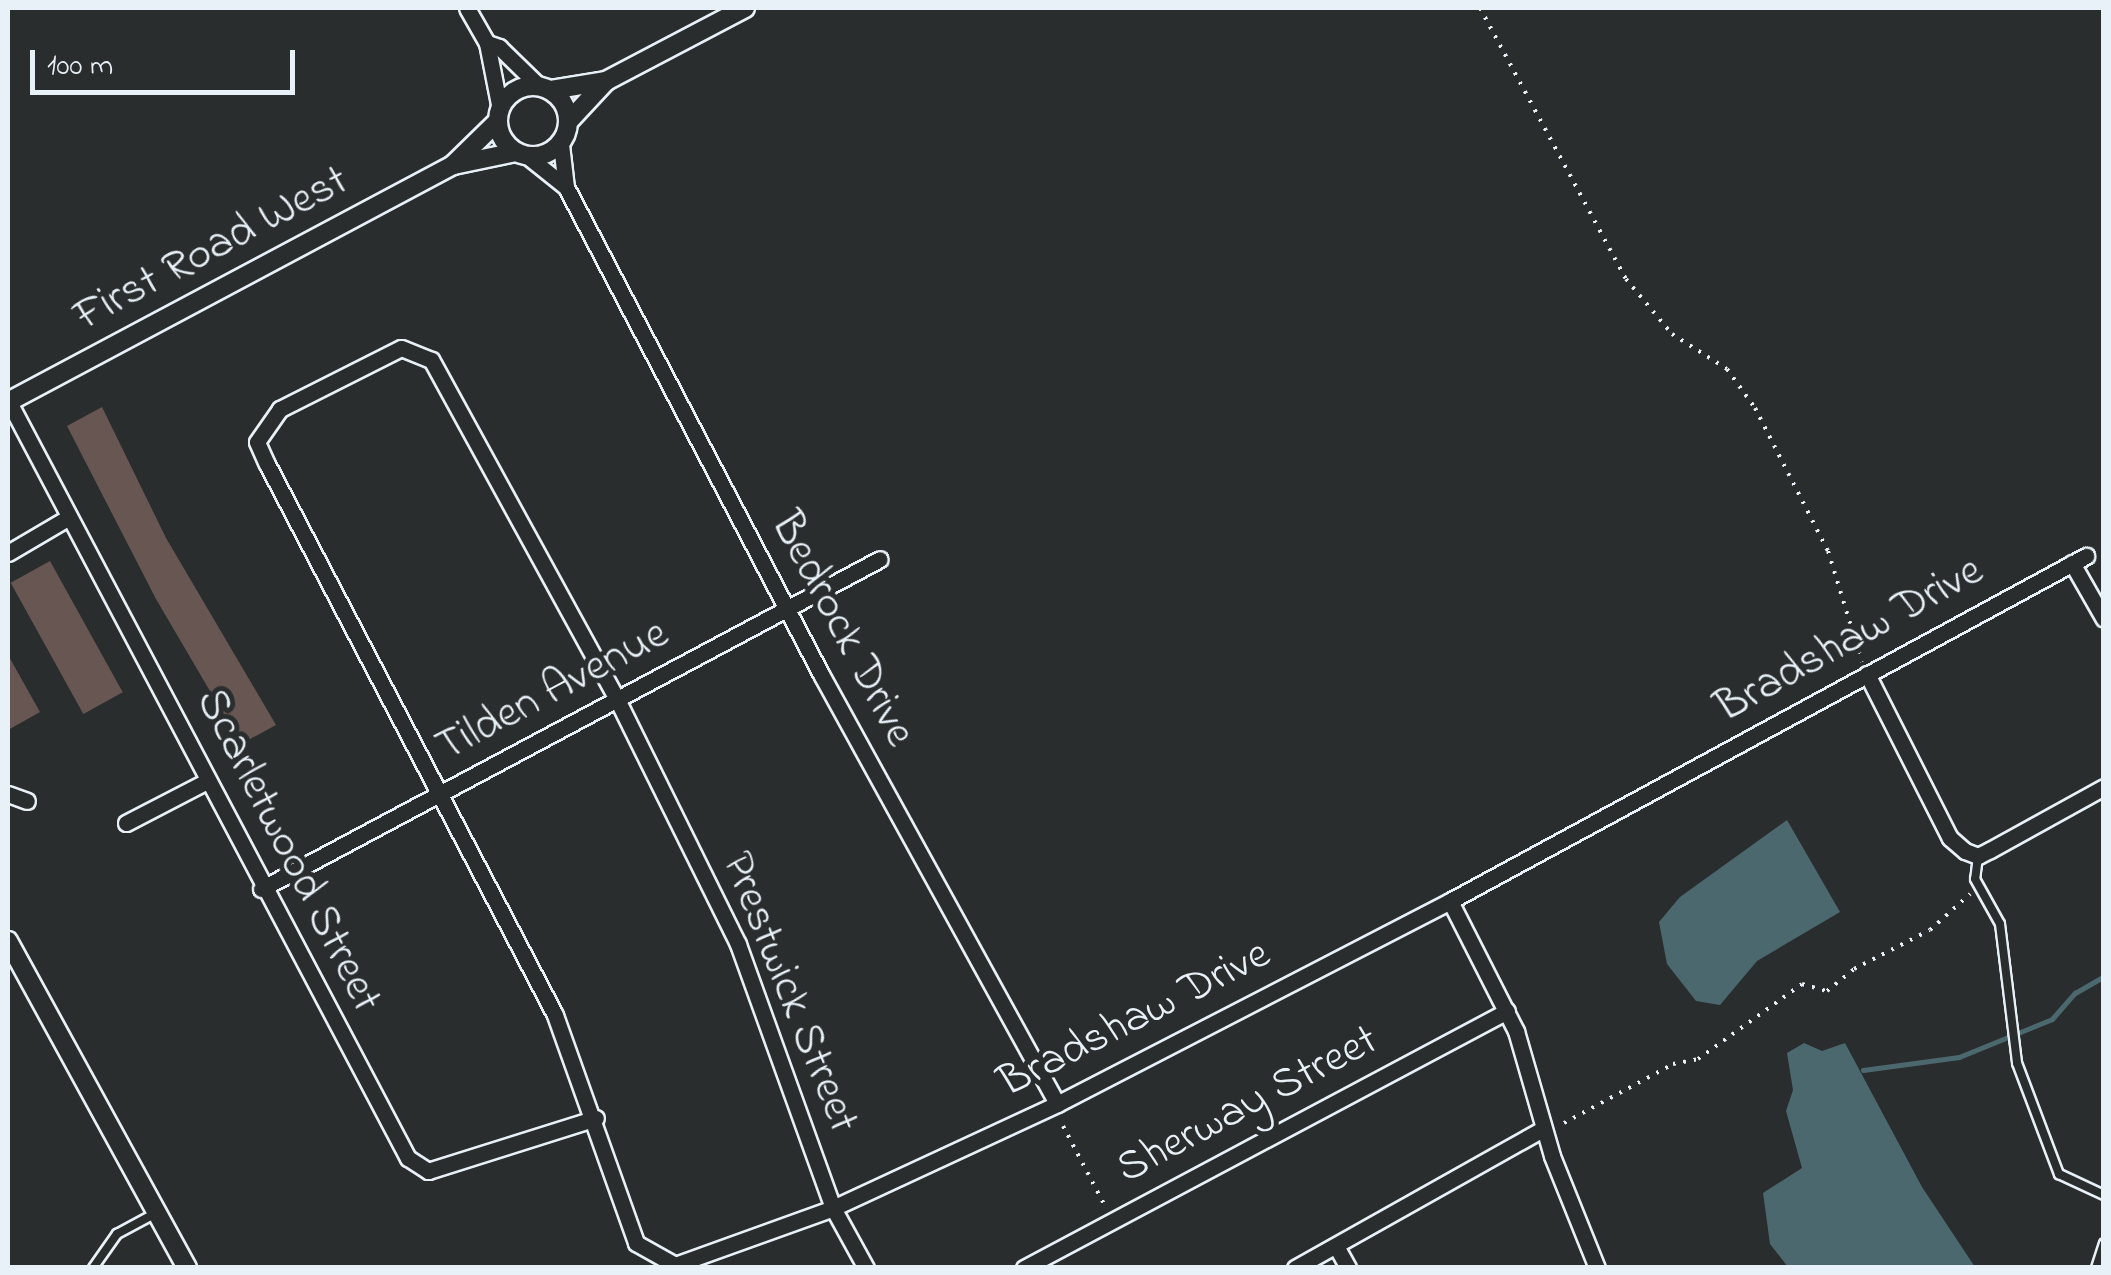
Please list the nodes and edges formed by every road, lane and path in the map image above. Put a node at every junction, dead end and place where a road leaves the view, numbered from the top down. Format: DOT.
graph roads {
  1 [pos="466,8"];
  2 [pos="745,8"];
  3 [pos="1480,8"];
  4 [pos="487,44"];
  5 [pos="606,81"];
  6 [pos="545,88"];
  7 [pos="499,115"];
  8 [pos="569,121"];
  9 [pos="561,144"];
  10 [pos="522,154"];
  11 [pos="453,165"];
  12 [pos="566,187"];
  13 [pos="8,402"];
  14 [pos="69,517"];
  15 [pos="8,552"];
  16 [pos="880,559"];
  17 [pos="786,608"];
  18 [pos="2104,619"];
  19 [pos="1867,674"];
  20 [pos="618,701"];
  21 [pos="207,781"];
  22 [pos="2104,787"];
  23 [pos="8,794"];
  24 [pos="439,796"];
  25 [pos="27,801"];
  26 [pos="126,823"];
  27 [pos="1978,856"];
  28 [pos="1980,888"];
  29 [pos="260,889"];
  30 [pos="1450,901"];
  31 [pos="8,941"];
  32 [pos="1506,1011"];
  33 [pos="1057,1104"];
  34 [pos="596,1118"];
  35 [pos="1564,1123"];
  36 [pos="1063,1126"];
  37 [pos="1543,1129"];
  38 [pos="2104,1195"];
  39 [pos="1105,1206"];
  40 [pos="833,1208"];
  41 [pos="157,1212"];
  42 [pos="2104,1242"];
  43 [pos="1336,1246"];
  44 [pos="93,1268"];
  45 [pos="187,1268"];
  46 [pos="866,1268"];
  47 [pos="1024,1268"];
  48 [pos="1296,1268"];
  49 [pos="1348,1268"];
  50 [pos="1597,1268"];
  51 [pos="2096,1268"];
  1 -- 4 [label="street"];
  2 -- 5 [label="street, First Road West"];
  3 -- 19 [label="path"];
  4 -- 6 [label="street"];
  4 -- 7 [label="street"];
  5 -- 6 [label="street, First Road West"];
  5 -- 8 [label="street, First Road West"];
  6 -- 7 [label="street, First Road West"];
  6 -- 8 [label="street"];
  7 -- 10 [label="street"];
  7 -- 11 [label="street, First Road West"];
  8 -- 9 [label="street, First Road West"];
  9 -- 10 [label="street, First Road West"];
  9 -- 12 [label="street, Bedrock Drive"];
  10 -- 11 [label="street, First Road West"];
  10 -- 12 [label="street, Bedrock Drive"];
  11 -- 13 [label="street, First Road West"];
  12 -- 17 [label="street, Bedrock Drive"];
  13 -- 14 [label="street, Scarletwood Street"];
  14 -- 15 [label="street"];
  14 -- 21 [label="street, Scarletwood Street"];
  16 -- 17 [label="street, Tilden Avenue"];
  17 -- 20 [label="street, Tilden Avenue"];
  17 -- 33 [label="street, Bedrock Drive"];
  18 -- 19 [label="street, Bradshaw Drive"];
  19 -- 27 [label="street"];
  19 -- 30 [label="street, Bradshaw Drive"];
  20 -- 24 [label="street, Tilden Avenue"];
  20 -- 24 [label="street, Prestwick Street"];
  20 -- 40 [label="street, Prestwick Street"];
  21 -- 26 [label="street"];
  21 -- 29 [label="street, Scarletwood Street"];
  22 -- 27 [label="street"];
  23 -- 25 [label="street"];
  24 -- 29 [label="street, Tilden Avenue"];
  24 -- 34 [label="street, Bradshaw Drive"];
  27 -- 28 [label="lane"];
  28 -- 35 [label="path"];
  28 -- 38 [label="lane"];
  29 -- 34 [label="street, Scarletwood Street"];
  30 -- 32 [label="street"];
  30 -- 33 [label="street, Bradshaw Drive"];
  31 -- 41 [label="street"];
  32 -- 37 [label="street"];
  32 -- 47 [label="street, Sherway Street"];
  33 -- 40 [label="street, Bradshaw Drive"];
  34 -- 40 [label="street, Bradshaw Drive"];
  36 -- 39 [label="path"];
  37 -- 43 [label="street"];
  37 -- 50 [label="street"];
  40 -- 46 [label="street, Prestwick Street"];
  41 -- 44 [label="lane"];
  41 -- 45 [label="street"];
  42 -- 51 [label="lane"];
  43 -- 48 [label="street"];
  43 -- 49 [label="street"];
}
